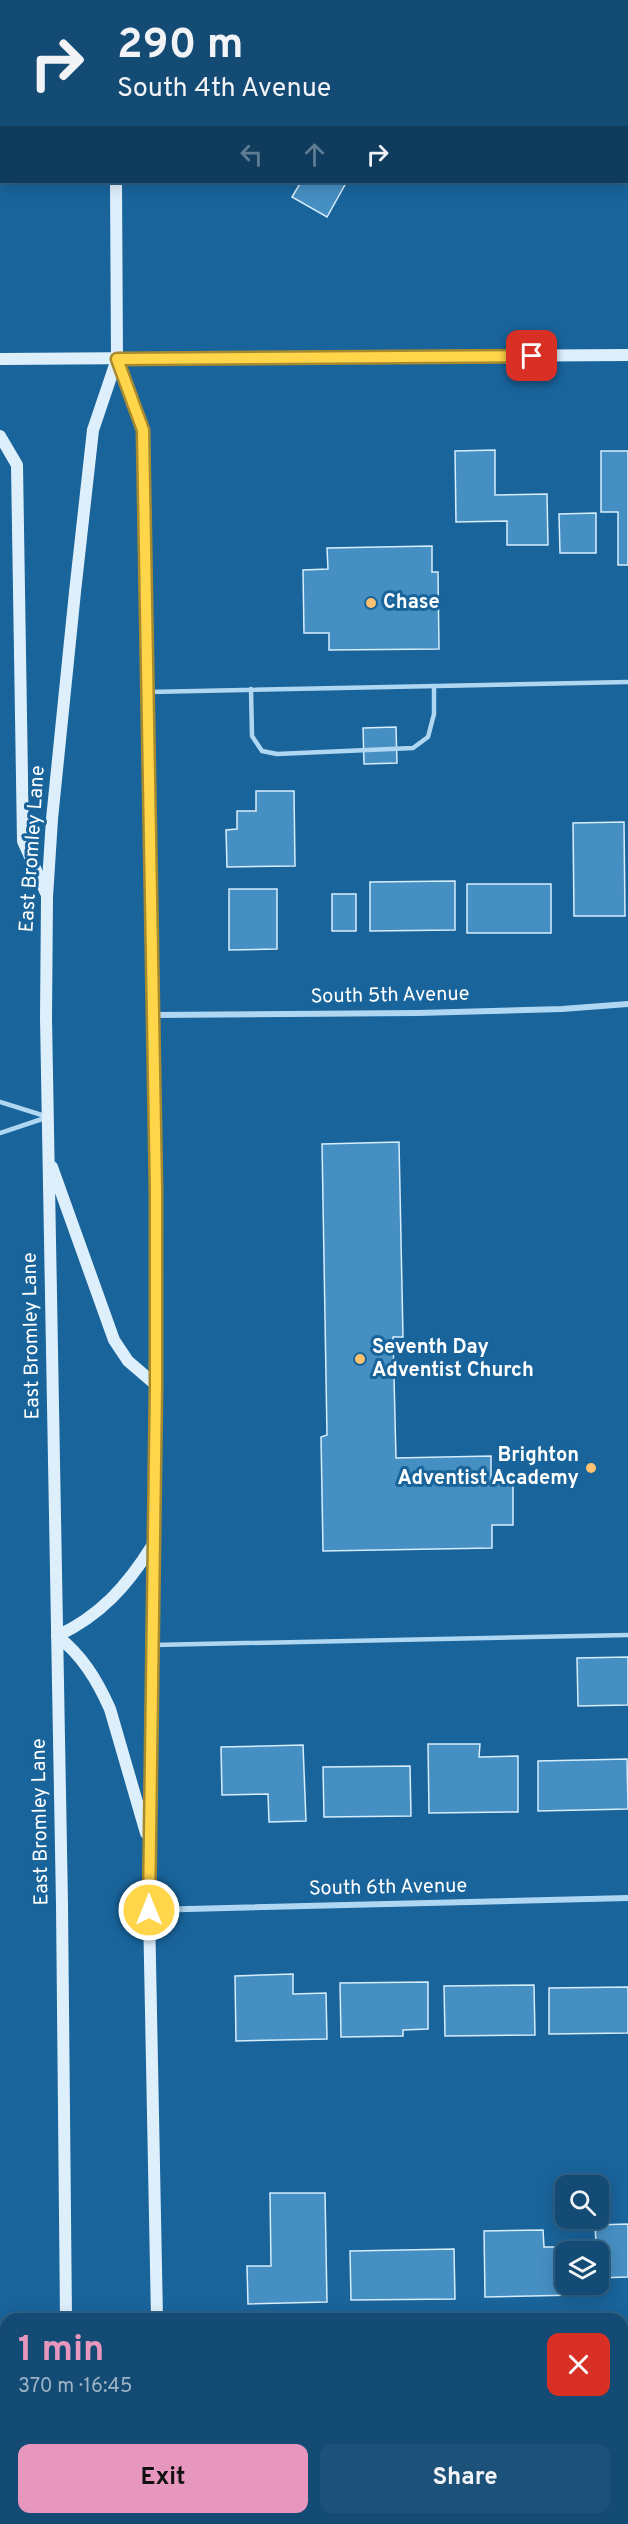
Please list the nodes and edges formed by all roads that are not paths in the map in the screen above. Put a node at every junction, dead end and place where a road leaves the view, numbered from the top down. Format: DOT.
graph roads {
  1 [pos="116,183"];
  2 [pos="628,355"];
  3 [pos="0,359"];
  4 [pos="117,359"];
  5 [pos="0,436"];
  6 [pos="628,682"];
  7 [pos="434,686"];
  8 [pos="251,688"];
  9 [pos="148,692"];
  10 [pos="47,897"];
  11 [pos="628,1004"];
  12 [pos="153,1016"];
  13 [pos="0,1102"];
  14 [pos="48,1117"];
  15 [pos="0,1133"];
  16 [pos="49,1157"];
  17 [pos="156,1386"];
  18 [pos="153,1545"];
  19 [pos="628,1635"];
  20 [pos="57,1636"];
  21 [pos="151,1645"];
  22 [pos="149,1845"];
  23 [pos="628,1898"];
  24 [pos="149,1910"];
  25 [pos="66,2313"];
  26 [pos="157,2313"];
  1 -- 4 [label="main road, East Bromley Lane"];
  2 -- 4 [label="main road"];
  3 -- 4 [label="main road"];
  4 -- 9 [label="main road, East Bromley Lane"];
  4 -- 10 [label="main road, East Bromley Lane"];
  5 -- 10 [label="main road"];
  6 -- 7 [label="lane"];
  7 -- 8 [label="lane"];
  7 -- 8 [label="lane"];
  8 -- 9 [label="lane"];
  9 -- 12 [label="main road, East Bromley Lane"];
  10 -- 14 [label="main road, East Bromley Lane"];
  11 -- 12 [label="street, South 5th Avenue"];
  12 -- 17 [label="main road, East Bromley Lane"];
  13 -- 14 [label="lane"];
  14 -- 15 [label="lane"];
  14 -- 16 [label="main road, East Bromley Lane"];
  16 -- 17 [label="main road"];
  16 -- 20 [label="main road, East Bromley Lane"];
  17 -- 18 [label="main road, East Bromley Lane"];
  18 -- 20 [label="main road"];
  18 -- 21 [label="main road, East Bromley Lane"];
  19 -- 21 [label="lane"];
  20 -- 22 [label="main road"];
  20 -- 25 [label="main road, East Bromley Lane"];
  21 -- 22 [label="main road, East Bromley Lane"];
  22 -- 24 [label="main road, East Bromley Lane"];
  23 -- 24 [label="street, South 6th Avenue"];
  24 -- 26 [label="main road, East Bromley Lane"];
}
